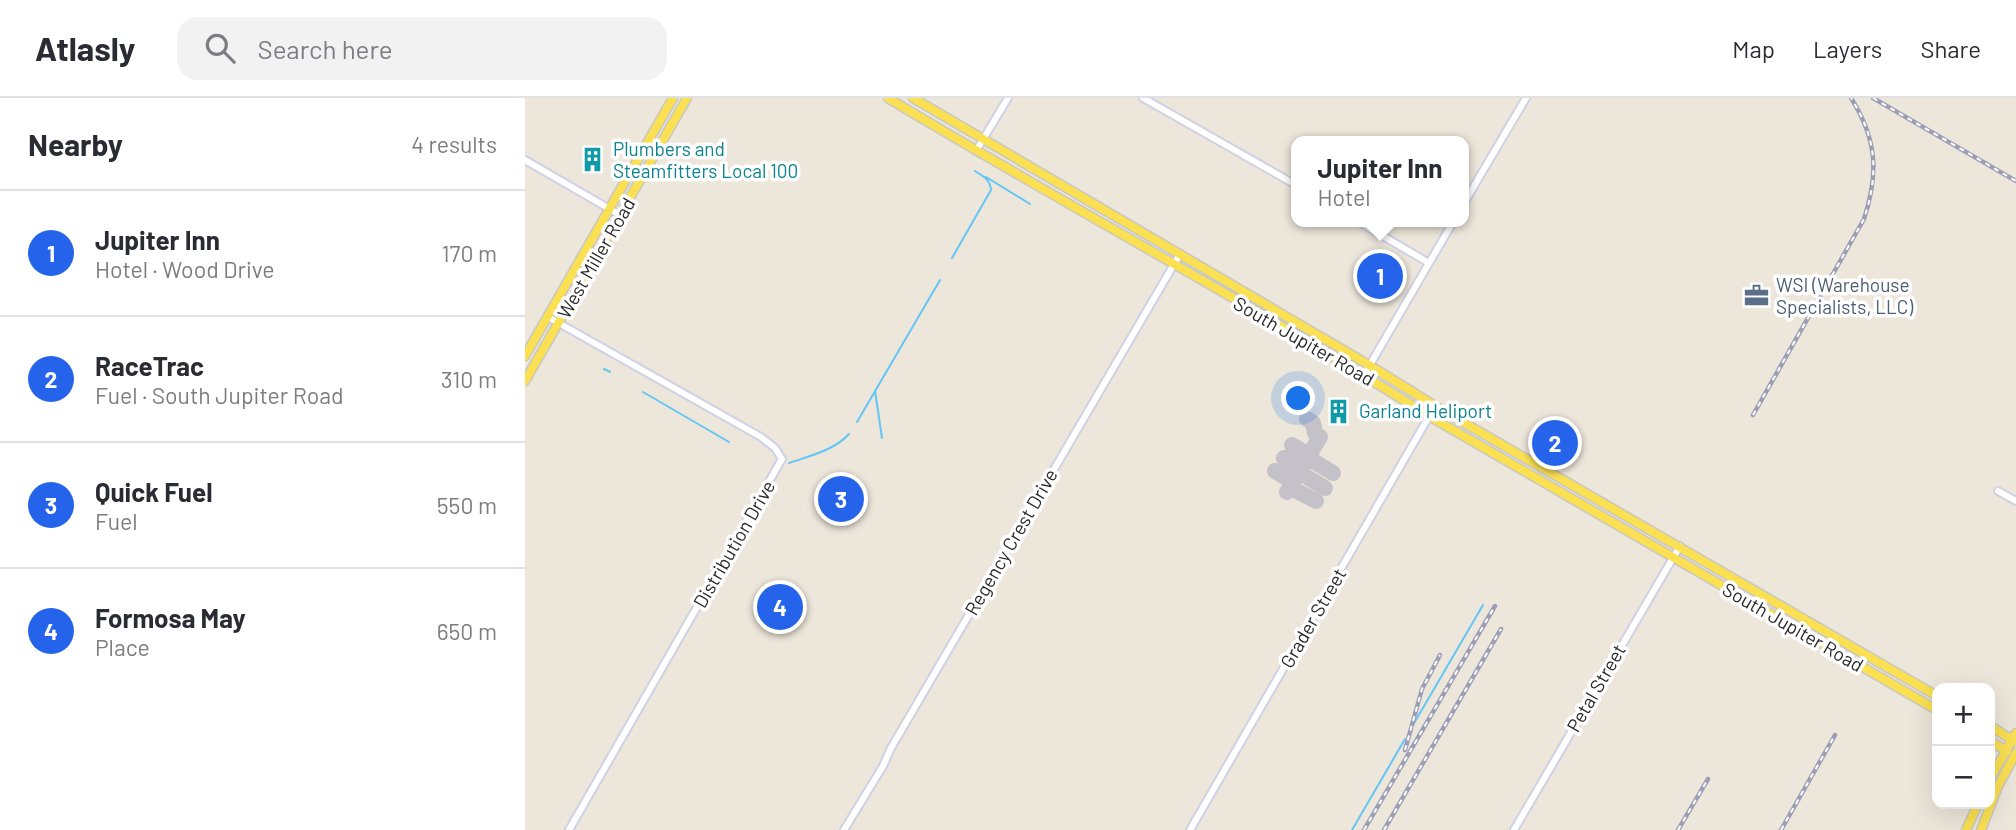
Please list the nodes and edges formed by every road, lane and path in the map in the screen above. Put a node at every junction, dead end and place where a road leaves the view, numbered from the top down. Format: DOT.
graph roads {
  1 [pos="673,98"];
  2 [pos="687,98"];
  3 [pos="888,98"];
  4 [pos="913,98"];
  5 [pos="1008,98"];
  6 [pos="1143,98"];
  7 [pos="1526,98"];
  8 [pos="653,132"];
  9 [pos="664,138"];
  10 [pos="983,140"];
  11 [pos="976,151"];
  12 [pos="525,160"];
  13 [pos="1291,182"];
  14 [pos="1059,184"];
  15 [pos="1052,195"];
  16 [pos="1469,195"];
  17 [pos="609,208"];
  18 [pos="620,215"];
  19 [pos="1368,227"];
  20 [pos="1450,227"];
  21 [pos="1180,254"];
  22 [pos="1429,262"];
  23 [pos="1174,264"];
  24 [pos="548,317"];
  25 [pos="559,323"];
  26 [pos="525,356"];
  27 [pos="1369,365"];
  28 [pos="1364,375"];
  29 [pos="525,381"];
  30 [pos="1435,406"];
  31 [pos="1429,416"];
  32 [pos="1998,491"];
  33 [pos="2016,502"];
  34 [pos="1680,546"];
  35 [pos="1673,558"];
  36 [pos="1754,589"];
  37 [pos="1748,601"];
  38 [pos="1812,623"];
  39 [pos="1806,634"];
  40 [pos="1895,671"];
  41 [pos="1888,682"];
  42 [pos="1932,693"];
  43 [pos="1932,707"];
  44 [pos="1995,728"];
  45 [pos="2015,738"];
  46 [pos="1995,744"];
  47 [pos="2005,750"];
  48 [pos="2016,755"];
  49 [pos="1995,769"];
  50 [pos="1976,809"];
  51 [pos="569,830"];
  52 [pos="844,830"];
  53 [pos="1191,830"];
  54 [pos="1514,830"];
  55 [pos="1966,830"];
  56 [pos="1981,830"];
  1 -- 8 [label="main road, West Miller Road"];
  2 -- 9 [label="main road, West Miller Road"];
  3 -- 11 [label="main road, South Jupiter Road"];
  4 -- 10 [label="main road, South Jupiter Road"];
  5 -- 10 [label="street"];
  6 -- 13 [label="street"];
  7 -- 16 [label="street"];
  8 -- 9 [label="main road"];
  8 -- 17 [label="main road, West Miller Road"];
  9 -- 18 [label="main road, West Miller Road"];
  10 -- 11 [label="street"];
  10 -- 14 [label="main road, South Jupiter Road"];
  11 -- 15 [label="main road, South Jupiter Road"];
  12 -- 17 [label="street"];
  14 -- 15 [label="main road"];
  14 -- 21 [label="main road, South Jupiter Road"];
  15 -- 23 [label="main road, South Jupiter Road"];
  17 -- 18 [label="street"];
  17 -- 24 [label="main road, West Miller Road"];
  18 -- 25 [label="main road, West Miller Road"];
  19 -- 22 [label="street"];
  20 -- 22 [label="street"];
  21 -- 23 [label="street, Regency Crest Drive"];
  21 -- 27 [label="main road, South Jupiter Road"];
  22 -- 27 [label="street"];
  23 -- 28 [label="main road, South Jupiter Road"];
  23 -- 52 [label="street, Regency Crest Drive"];
  24 -- 25 [label="street, Distribution Drive"];
  24 -- 26 [label="main road, West Miller Road"];
  25 -- 29 [label="main road, West Miller Road"];
  25 -- 51 [label="street, Distribution Drive"];
  27 -- 28 [label="street"];
  27 -- 30 [label="main road, South Jupiter Road"];
  28 -- 31 [label="main road, South Jupiter Road"];
  30 -- 31 [label="street, Grader Street"];
  30 -- 34 [label="main road, South Jupiter Road"];
  31 -- 35 [label="main road, South Jupiter Road"];
  31 -- 53 [label="street, Grader Street"];
  32 -- 33 [label="street"];
  34 -- 35 [label="street, Petal Street"];
  34 -- 36 [label="main road, South Jupiter Road"];
  35 -- 37 [label="main road, South Jupiter Road"];
  35 -- 54 [label="street, Petal Street"];
  36 -- 37 [label="main road"];
  36 -- 38 [label="main road, South Jupiter Road"];
  37 -- 39 [label="main road, South Jupiter Road"];
  38 -- 39 [label="main road"];
  38 -- 40 [label="main road, South Jupiter Road"];
  39 -- 41 [label="main road, South Jupiter Road"];
  40 -- 41 [label="main road"];
  40 -- 42 [label="main road, South Jupiter Road"];
  41 -- 43 [label="main road, South Jupiter Road"];
  44 -- 45 [label="main road"];
  45 -- 47 [label="main road"];
  46 -- 47 [label="main road"];
  47 -- 48 [label="main road"];
  47 -- 49 [label="main road"];
  48 -- 56 [label="main road"];
  50 -- 55 [label="main road"];
}
